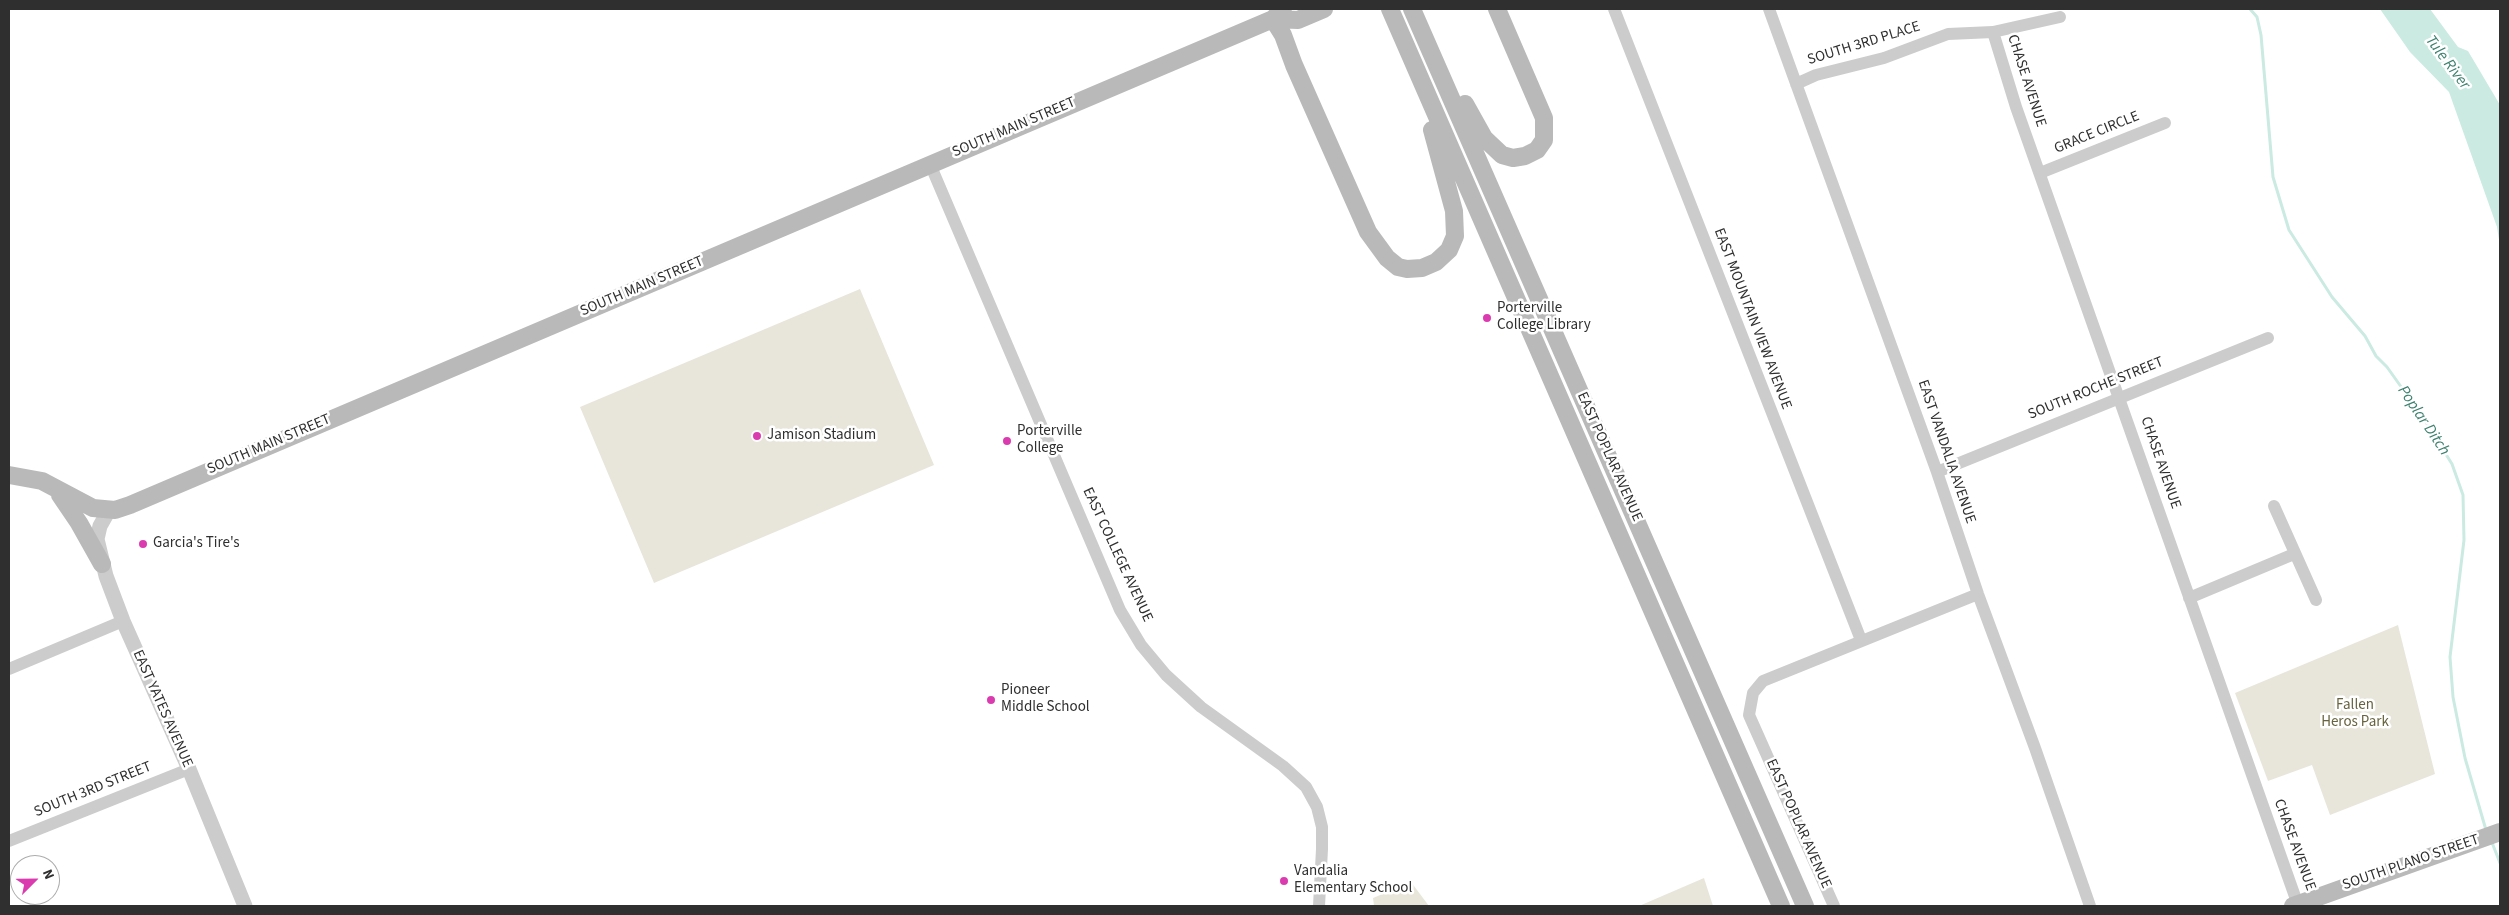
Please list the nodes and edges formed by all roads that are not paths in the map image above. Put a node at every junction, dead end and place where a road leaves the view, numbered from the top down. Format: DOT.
graph roads {
  1 [pos="1324,9"];
  2 [pos="1412,9"];
  3 [pos="1497,9"];
  4 [pos="1614,9"];
  5 [pos="1769,9"];
  6 [pos="1278,14"];
  7 [pos="1392,15"];
  8 [pos="2060,17"];
  9 [pos="1993,32"];
  10 [pos="1415,69"];
  11 [pos="1796,84"];
  12 [pos="2166,123"];
  13 [pos="930,164"];
  14 [pos="2040,173"];
  15 [pos="2268,338"];
  16 [pos="2120,396"];
  17 [pos="1937,472"];
  18 [pos="9,476"];
  19 [pos="52,485"];
  20 [pos="2274,506"];
  21 [pos="109,510"];
  22 [pos="2294,554"];
  23 [pos="102,564"];
  24 [pos="1978,594"];
  25 [pos="2189,598"];
  26 [pos="2316,600"];
  27 [pos="123,621"];
  28 [pos="1861,640"];
  29 [pos="9,669"];
  30 [pos="189,769"];
  31 [pos="2500,832"];
  32 [pos="9,841"];
  33 [pos="2296,905"];
  34 [pos="245,906"];
  35 [pos="1319,906"];
  36 [pos="1781,906"];
  37 [pos="1805,906"];
  38 [pos="1834,906"];
  39 [pos="2090,906"];
  1 -- 6 [label="main road, SOUTH MAIN STREET"];
  2 -- 3 [label="main road"];
  2 -- 37 [label="main road, EAST POPLAR AVENUE"];
  4 -- 28 [label="street, EAST MOUNTAIN VIEW AVENUE"];
  5 -- 11 [label="street, EAST VANDALIA AVENUE"];
  6 -- 10 [label="main road"];
  6 -- 13 [label="main road, SOUTH MAIN STREET"];
  7 -- 10 [label="main road, EAST POPLAR AVENUE"];
  8 -- 9 [label="street, SOUTH 3RD PLACE"];
  9 -- 11 [label="street, SOUTH 3RD PLACE"];
  9 -- 14 [label="street, CHASE AVENUE"];
  10 -- 36 [label="main road, EAST POPLAR AVENUE"];
  11 -- 17 [label="street, EAST VANDALIA AVENUE"];
  12 -- 14 [label="street, GRACE CIRCLE"];
  13 -- 21 [label="main road, SOUTH MAIN STREET"];
  13 -- 35 [label="street, EAST COLLEGE AVENUE"];
  14 -- 16 [label="street, CHASE AVENUE"];
  15 -- 16 [label="street, SOUTH ROCHE STREET"];
  16 -- 17 [label="street, SOUTH ROCHE STREET"];
  16 -- 25 [label="street, CHASE AVENUE"];
  17 -- 24 [label="street, EAST VANDALIA AVENUE"];
  18 -- 19 [label="main road, SOUTH MAIN STREET"];
  19 -- 21 [label="main road, SOUTH MAIN STREET"];
  19 -- 23 [label="main road"];
  20 -- 22 [label="street"];
  21 -- 23 [label="street, EAST YATES AVENUE"];
  22 -- 25 [label="street"];
  22 -- 26 [label="street"];
  23 -- 27 [label="street, EAST YATES AVENUE"];
  24 -- 28 [label="street"];
  24 -- 39 [label="street, EAST VANDALIA AVENUE"];
  25 -- 33 [label="street, CHASE AVENUE"];
  27 -- 29 [label="street"];
  27 -- 30 [label="street, EAST YATES AVENUE"];
  28 -- 38 [label="street, EAST POPLAR AVENUE"];
  30 -- 32 [label="street, SOUTH 3RD STREET"];
  30 -- 34 [label="street, EAST YATES AVENUE"];
  31 -- 33 [label="main road, SOUTH PLANO STREET"];
}
